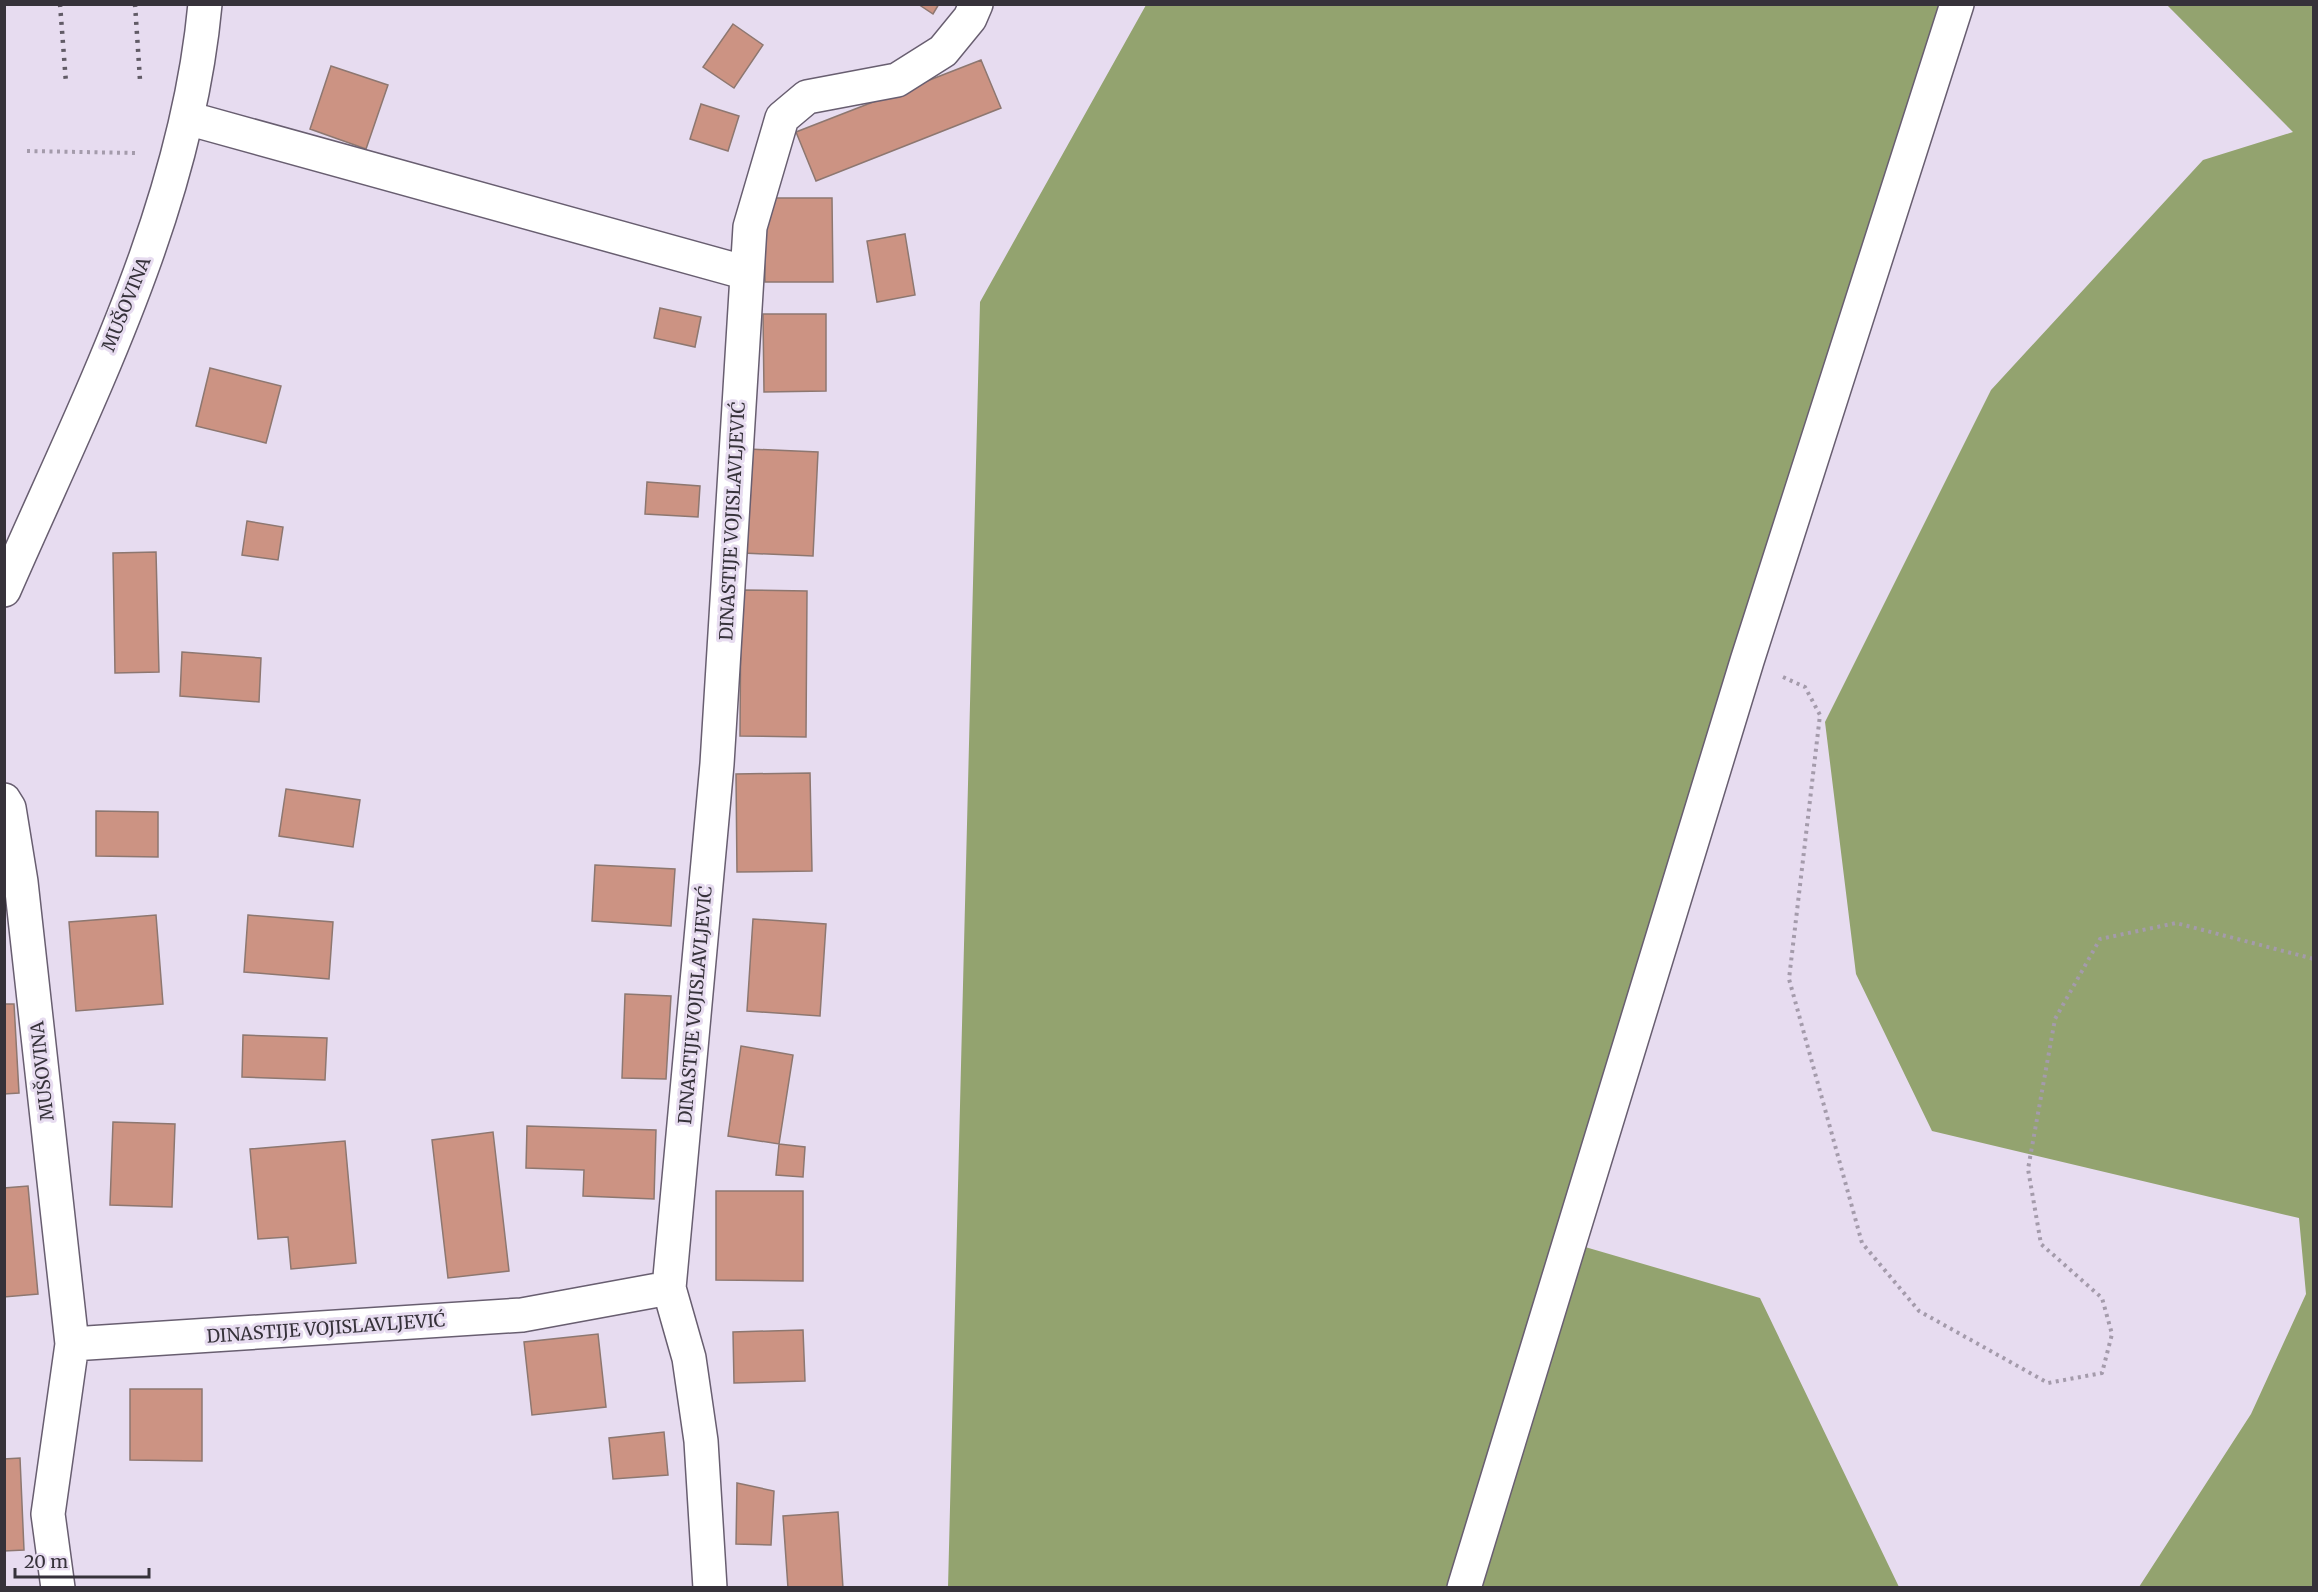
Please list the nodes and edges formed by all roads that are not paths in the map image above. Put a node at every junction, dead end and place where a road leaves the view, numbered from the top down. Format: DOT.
graph roads {
  1 [pos="205,4"];
  2 [pos="976,4"];
  3 [pos="1957,4"];
  4 [pos="187,118"];
  5 [pos="747,273"];
  6 [pos="4,590"];
  7 [pos="4,800"];
  8 [pos="669,1287"];
  9 [pos="72,1344"];
  10 [pos="58,1587"];
  11 [pos="710,1587"];
  12 [pos="1464,1587"];
  1 -- 4 [label="street, MUŠOVINA"];
  2 -- 5 [label="street, DINASTIJE VOJISLAVLJEVIĆ"];
  3 -- 12 [label="street"];
  4 -- 5 [label="street"];
  4 -- 6 [label="street, MUŠOVINA"];
  5 -- 8 [label="street, DINASTIJE VOJISLAVLJEVIĆ"];
  7 -- 9 [label="street, MUŠOVINA"];
  8 -- 9 [label="street, DINASTIJE VOJISLAVLJEVIĆ"];
  8 -- 11 [label="street"];
  9 -- 10 [label="street"];
}
